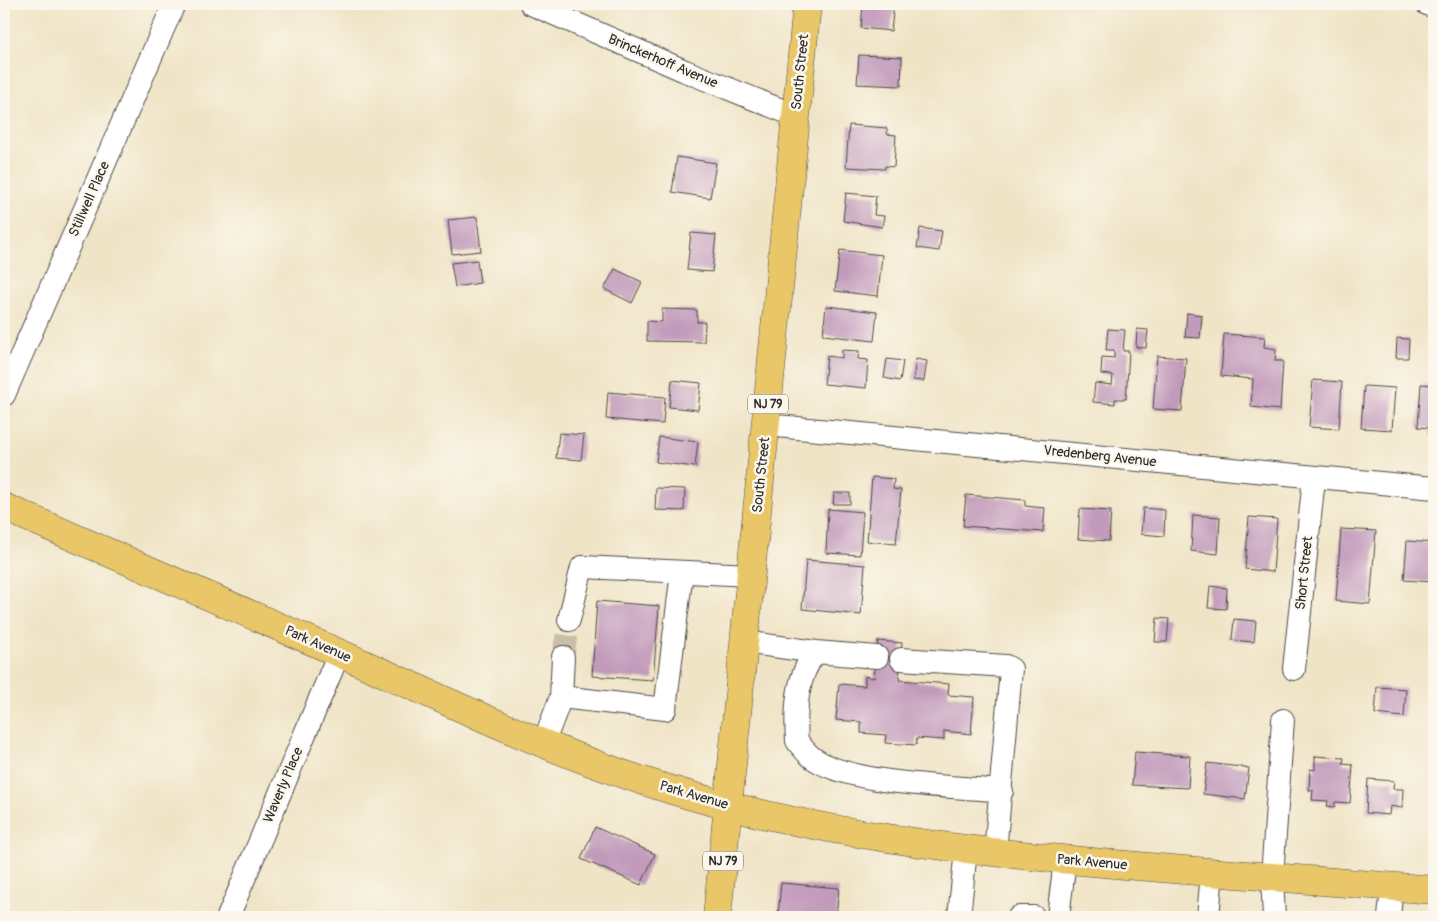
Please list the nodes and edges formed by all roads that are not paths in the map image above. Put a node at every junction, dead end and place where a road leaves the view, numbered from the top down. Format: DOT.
graph roads {
  1 [pos="174,4"];
  2 [pos="531,4"];
  3 [pos="807,4"];
  4 [pos="1427,4"];
  5 [pos="1434,7"];
  6 [pos="796,116"];
  7 [pos="4,395"];
  8 [pos="766,425"];
  9 [pos="1314,478"];
  10 [pos="1434,488"];
  11 [pos="4,508"];
  12 [pos="682,572"];
  13 [pos="751,575"];
  14 [pos="569,620"];
  15 [pos="744,642"];
  16 [pos="816,652"];
  17 [pos="339,653"];
  18 [pos="563,657"];
  19 [pos="877,657"];
  20 [pos="901,659"];
  21 [pos="1294,670"];
  22 [pos="561,697"];
  23 [pos="1283,720"];
  24 [pos="544,742"];
  25 [pos="1002,791"];
  26 [pos="729,805"];
  27 [pos="966,850"];
  28 [pos="995,853"];
  29 [pos="1065,860"];
  30 [pos="1212,872"];
  31 [pos="1272,877"];
  32 [pos="1392,887"];
  33 [pos="1434,890"];
  34 [pos="228,917"];
  35 [pos="717,917"];
  36 [pos="959,917"];
  37 [pos="1058,917"];
  38 [pos="1208,917"];
  39 [pos="1274,917"];
  40 [pos="1389,917"];
  1 -- 7 [label="street, Stillwell Place"];
  2 -- 6 [label="street, Brinckerhoff Avenue"];
  3 -- 6 [label="main road, South Street / NJ 79"];
  4 -- 5 [label="street"];
  6 -- 8 [label="main road, South Street / NJ 79"];
  8 -- 9 [label="street, Vredenberg Avenue"];
  8 -- 13 [label="main road, South Street / NJ 79"];
  9 -- 10 [label="street, Vredenberg Avenue"];
  9 -- 21 [label="street, Short Street"];
  11 -- 17 [label="main road, Park Avenue"];
  12 -- 13 [label="street"];
  12 -- 14 [label="street"];
  12 -- 22 [label="street"];
  13 -- 15 [label="main road, South Street / NJ 79"];
  15 -- 16 [label="street"];
  15 -- 26 [label="main road, South Street / NJ 79"];
  16 -- 19 [label="street"];
  16 -- 25 [label="street"];
  17 -- 24 [label="main road, Park Avenue"];
  17 -- 34 [label="street, Waverly Place"];
  18 -- 22 [label="street"];
  20 -- 25 [label="street"];
  22 -- 24 [label="street"];
  23 -- 31 [label="street"];
  24 -- 26 [label="main road, Park Avenue"];
  25 -- 28 [label="street"];
  26 -- 27 [label="main road, Park Avenue"];
  26 -- 35 [label="main road, South Street / NJ 79"];
  27 -- 28 [label="main road, Park Avenue"];
  27 -- 36 [label="street"];
  28 -- 29 [label="main road, Park Avenue"];
  29 -- 30 [label="main road, Park Avenue"];
  29 -- 37 [label="street"];
  30 -- 31 [label="main road, Park Avenue"];
  30 -- 38 [label="street"];
  31 -- 32 [label="main road, Park Avenue"];
  31 -- 39 [label="street"];
  32 -- 33 [label="main road, Park Avenue"];
  32 -- 40 [label="street"];
}
